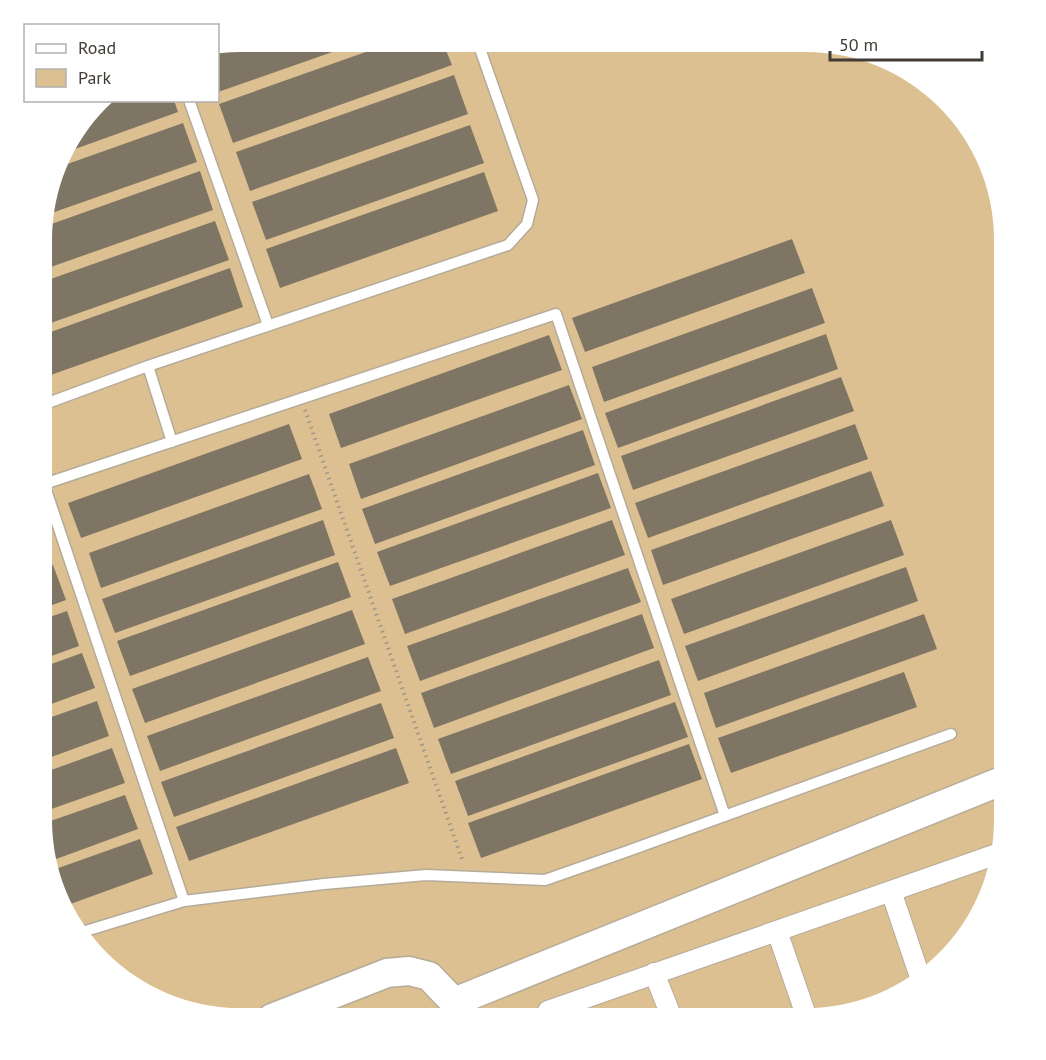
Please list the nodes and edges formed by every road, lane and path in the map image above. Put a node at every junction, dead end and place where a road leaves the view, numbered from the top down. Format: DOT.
graph roads {
  1 [pos="482,53"];
  2 [pos="190,102"];
  3 [pos="268,325"];
  4 [pos="148,366"];
  5 [pos="301,399"];
  6 [pos="53,401"];
  7 [pos="172,442"];
  8 [pos="53,481"];
  9 [pos="53,511"];
  10 [pos="951,734"];
  11 [pos="993,785"];
  12 [pos="724,816"];
  13 [pos="990,856"];
  14 [pos="468,877"];
  15 [pos="891,891"];
  16 [pos="184,901"];
  17 [pos="89,930"];
  18 [pos="777,931"];
  19 [pos="918,970"];
  20 [pos="654,974"];
  21 [pos="300,1007"];
  22 [pos="455,1007"];
  23 [pos="464,1007"];
  24 [pos="559,1007"];
  25 [pos="668,1007"];
  26 [pos="803,1007"];
  1 -- 3 [label="lane"];
  2 -- 3 [label="lane"];
  3 -- 4 [label="lane"];
  4 -- 6 [label="lane"];
  4 -- 7 [label="lane"];
  5 -- 7 [label="lane"];
  5 -- 12 [label="lane"];
  5 -- 14 [label="path"];
  7 -- 8 [label="lane"];
  9 -- 16 [label="lane"];
  10 -- 12 [label="lane"];
  11 -- 23 [label="main road"];
  12 -- 14 [label="lane"];
  13 -- 15 [label="street"];
  14 -- 16 [label="lane"];
  15 -- 18 [label="street"];
  15 -- 19 [label="street"];
  16 -- 17 [label="lane"];
  18 -- 20 [label="street"];
  18 -- 26 [label="street"];
  20 -- 24 [label="street"];
  20 -- 25 [label="street"];
  21 -- 22 [label="main road"];
}
